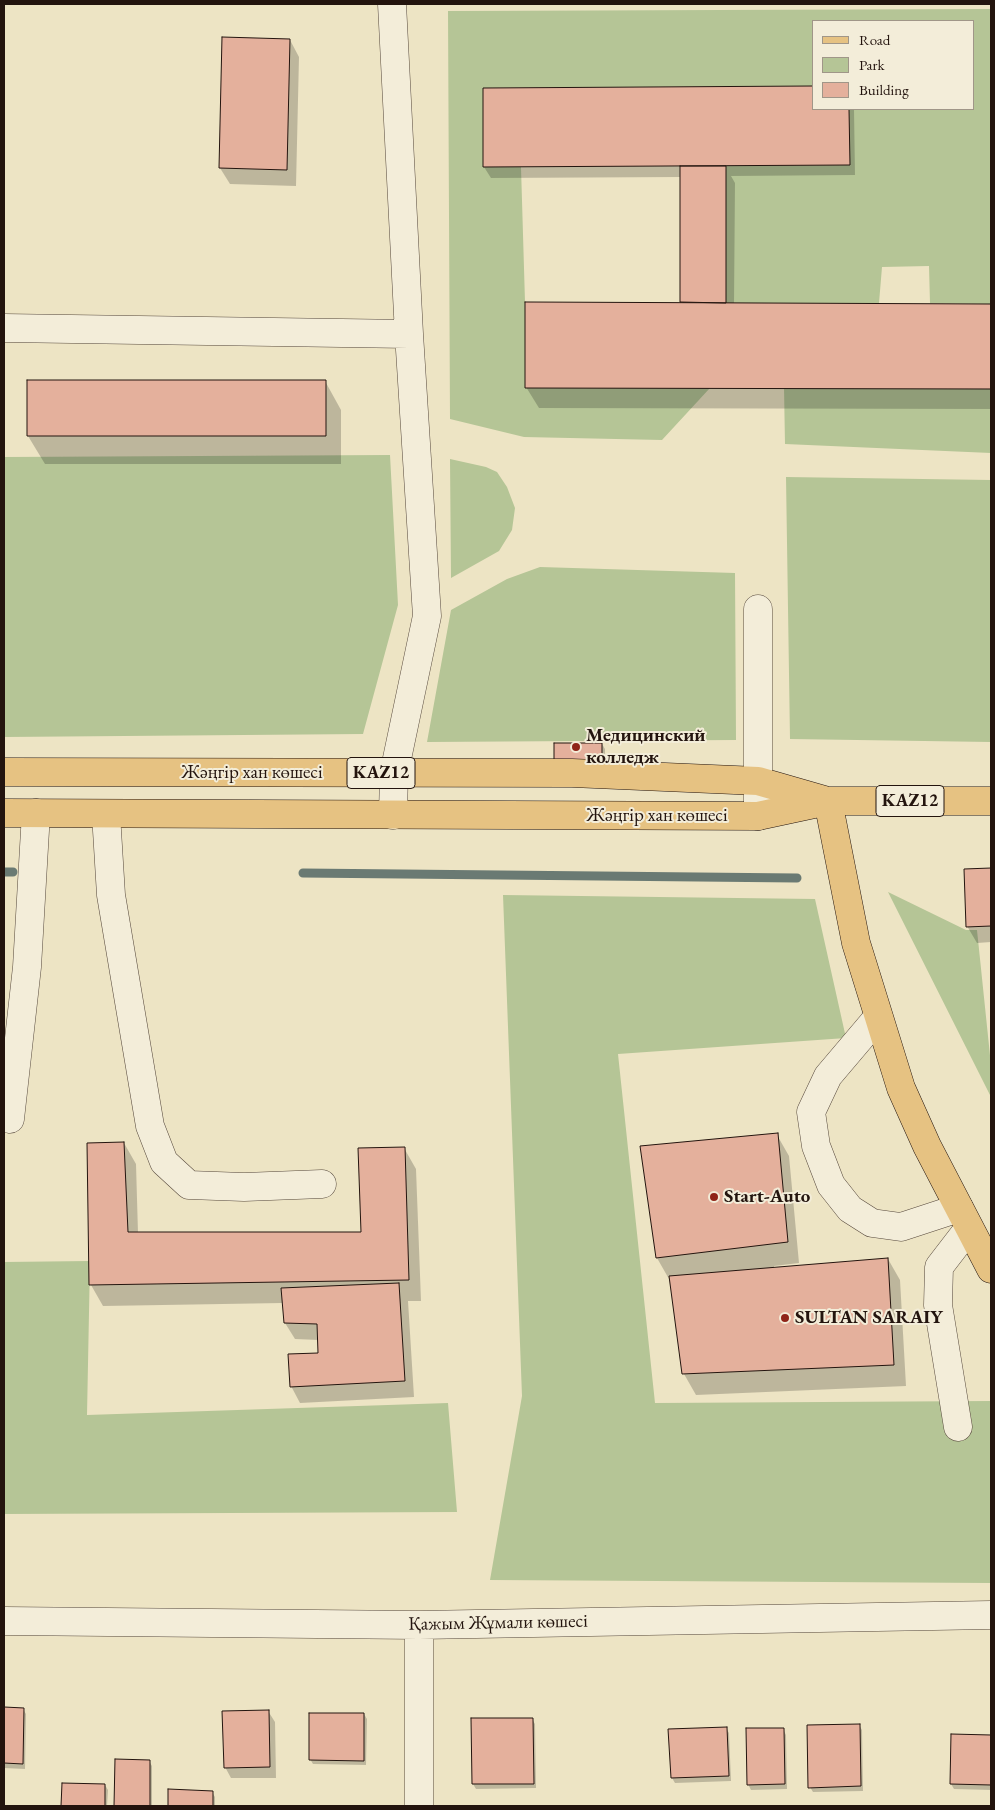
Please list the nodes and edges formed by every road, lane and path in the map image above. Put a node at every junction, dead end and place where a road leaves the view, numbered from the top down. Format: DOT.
graph roads {
  1 [pos="392,4"];
  2 [pos="4,328"];
  3 [pos="409,334"];
  4 [pos="758,609"];
  5 [pos="4,772"];
  6 [pos="394,773"];
  7 [pos="758,782"];
  8 [pos="828,801"];
  9 [pos="991,801"];
  10 [pos="4,813"];
  11 [pos="36,813"];
  12 [pos="106,814"];
  13 [pos="393,814"];
  14 [pos="758,816"];
  15 [pos="878,1017"];
  16 [pos="10,1119"];
  17 [pos="322,1184"];
  18 [pos="964,1218"];
  19 [pos="991,1269"];
  20 [pos="958,1427"];
  21 [pos="991,1615"];
  22 [pos="4,1621"];
  23 [pos="419,1624"];
  24 [pos="419,1806"];
  1 -- 3 [label="street"];
  2 -- 3 [label="street"];
  3 -- 6 [label="street"];
  4 -- 7 [label="street"];
  5 -- 6 [label="main road, Жәңгір хан көшесі / KAZ12"];
  6 -- 7 [label="main road, Жәңгір хан көшесі / KAZ12"];
  6 -- 13 [label="street"];
  7 -- 8 [label="main road, Жәңгір хан көшесі / KAZ12"];
  7 -- 14 [label="street"];
  8 -- 9 [label="main road, Жәңгір хан көшесі / KAZ12"];
  8 -- 14 [label="main road, Жәңгір хан көшесі / KAZ12"];
  8 -- 15 [label="main road"];
  10 -- 11 [label="main road, Жәңгір хан көшесі / KAZ12"];
  11 -- 12 [label="main road, Жәңгір хан көшесі / KAZ12"];
  11 -- 16 [label="street"];
  12 -- 13 [label="main road, Жәңгір хан көшесі / KAZ12"];
  12 -- 17 [label="street"];
  13 -- 14 [label="main road, Жәңгір хан көшесі / KAZ12"];
  15 -- 18 [label="main road"];
  15 -- 18 [label="street"];
  18 -- 19 [label="main road"];
  18 -- 20 [label="street"];
  21 -- 23 [label="street, Қажым Жұмали көшесі"];
  22 -- 23 [label="street, Қажым Жұмали көшесі"];
  23 -- 24 [label="street"];
}
